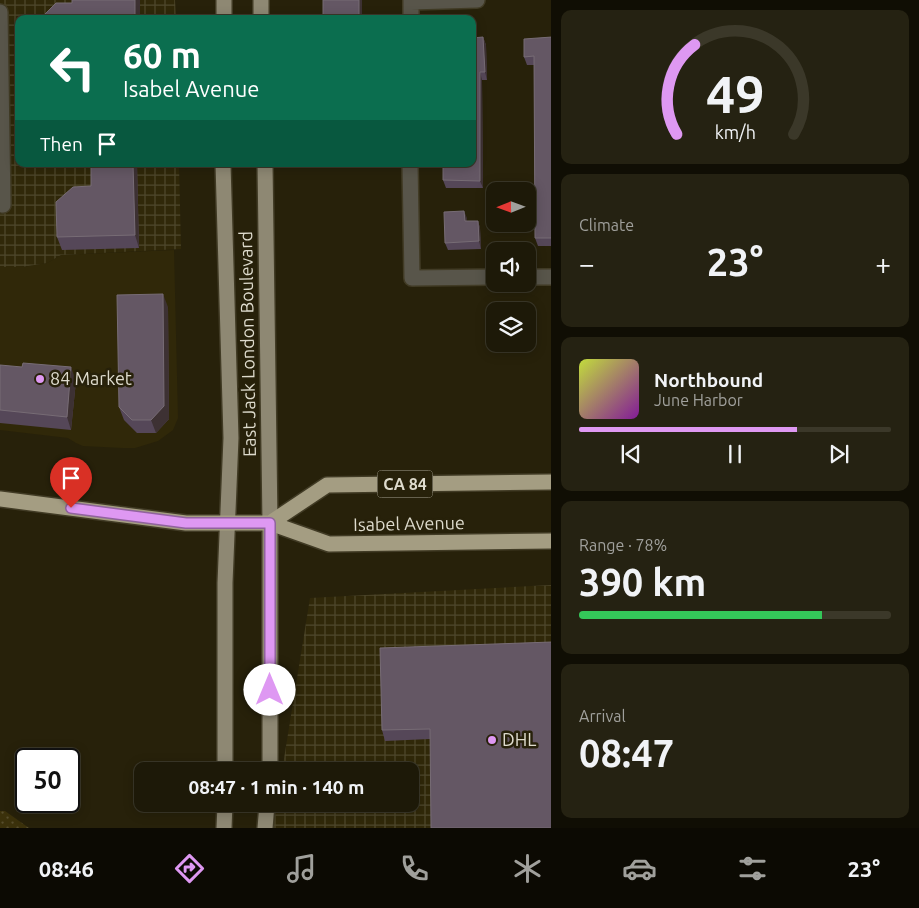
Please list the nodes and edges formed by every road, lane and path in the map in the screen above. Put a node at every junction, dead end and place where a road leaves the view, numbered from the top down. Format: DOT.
graph roads {
  1 [pos="224,0"];
  2 [pos="260,0"];
  3 [pos="477,0"];
  4 [pos="411,1"];
  5 [pos="0,12"];
  6 [pos="224,15"];
  7 [pos="261,15"];
  8 [pos="411,15"];
  9 [pos="223,167"];
  10 [pos="265,167"];
  11 [pos="410,167"];
  12 [pos="3,205"];
  13 [pos="486,277"];
  14 [pos="536,277"];
  15 [pos="551,277"];
  16 [pos="551,482"];
  17 [pos="0,499"];
  18 [pos="228,523"];
  19 [pos="270,523"];
  20 [pos="551,541"];
  21 [pos="225,762"];
  22 [pos="270,762"];
  23 [pos="225,812"];
  24 [pos="267,812"];
  25 [pos="224,828"];
  26 [pos="266,828"];
  1 -- 6 [label="main road"];
  2 -- 7 [label="main road"];
  3 -- 4 [label="street"];
  4 -- 8 [label="street"];
  5 -- 12 [label="street"];
  9 -- 18 [label="main road, East Jack London Boulevard"];
  10 -- 19 [label="main road, East Jack London Boulevard"];
  11 -- 13 [label="street"];
  14 -- 15 [label="street"];
  16 -- 19 [label="highway, CA 84"];
  17 -- 18 [label="highway, Isabel Avenue"];
  18 -- 19 [label="highway, Isabel Avenue"];
  18 -- 21 [label="main road, East Jack London Boulevard"];
  19 -- 20 [label="highway, Isabel Avenue"];
  19 -- 22 [label="main road, East Jack London Boulevard"];
  23 -- 25 [label="main road"];
  24 -- 26 [label="main road"];
}
